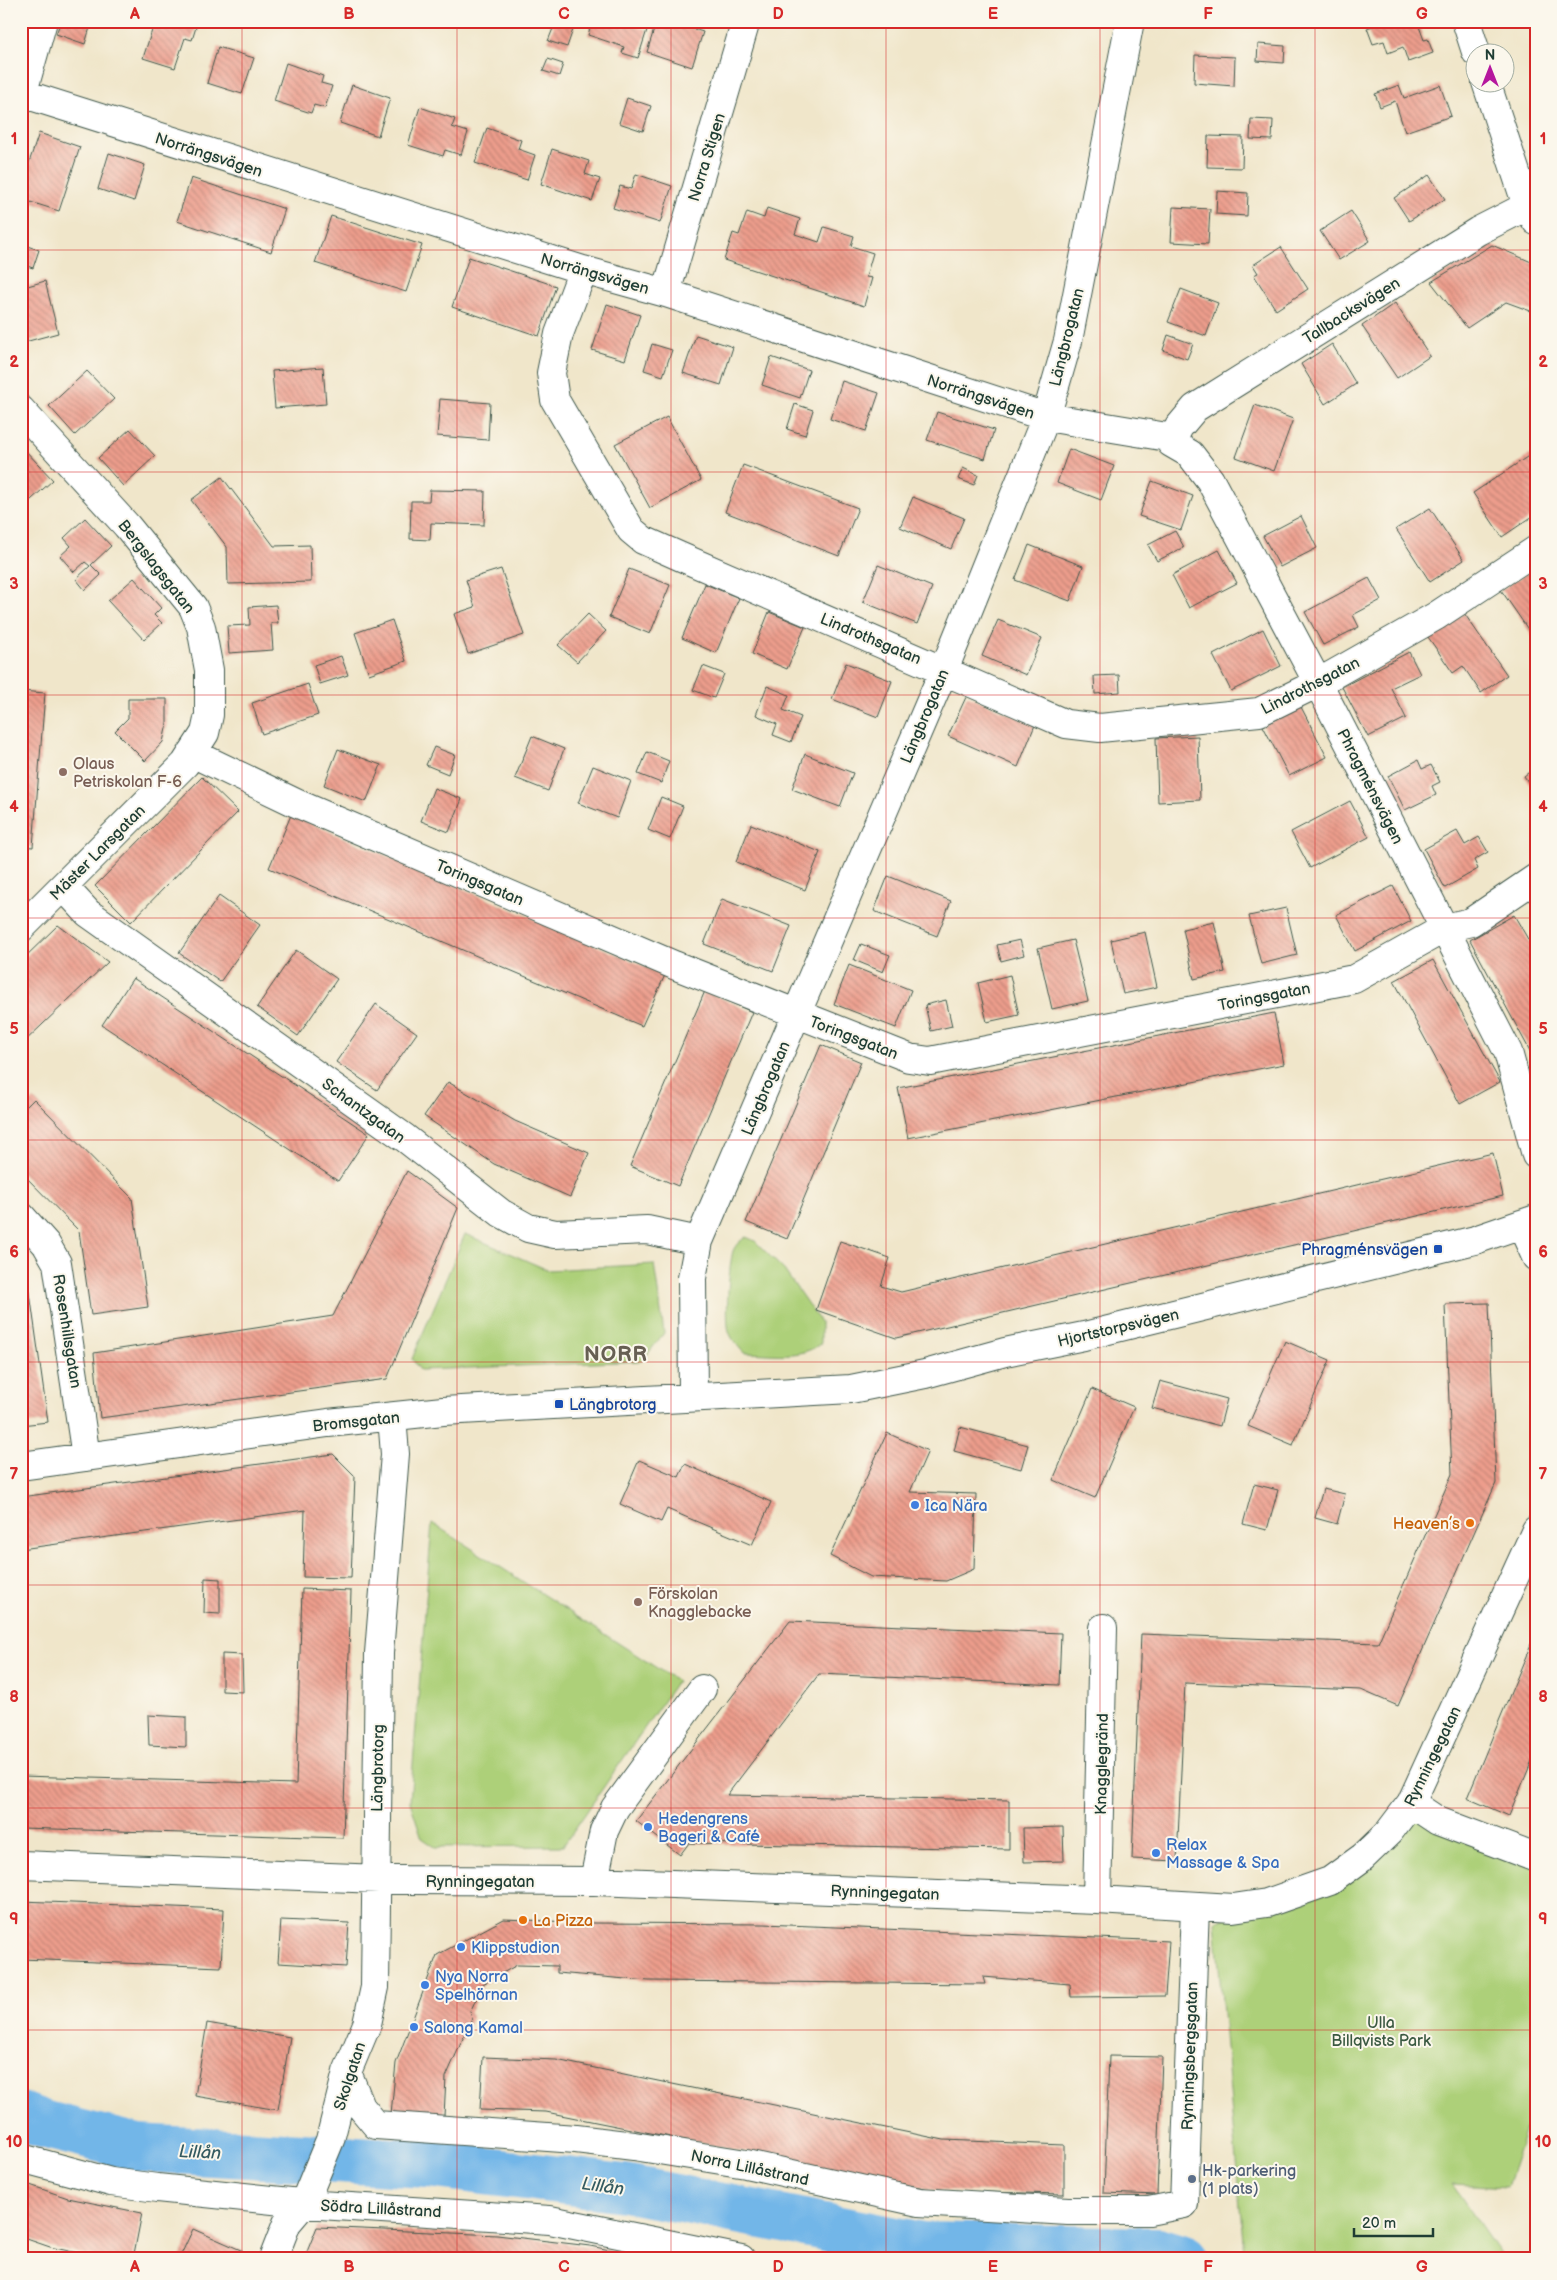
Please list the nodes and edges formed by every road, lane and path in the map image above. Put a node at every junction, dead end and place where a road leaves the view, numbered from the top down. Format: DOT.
graph roads {
  1 [pos="43,21"];
  2 [pos="746,21"];
  3 [pos="1130,21"];
  4 [pos="1466,21"];
  5 [pos="1473,42"];
  6 [pos="1489,92"];
  7 [pos="22,96"];
  8 [pos="1532,214"];
  9 [pos="583,270"];
  10 [pos="666,293"];
  11 [pos="21,410"];
  12 [pos="1046,417"];
  13 [pos="1173,438"];
  14 [pos="1536,550"];
  15 [pos="944,670"];
  16 [pos="1318,683"];
  17 [pos="192,753"];
  18 [pos="1536,878"];
  19 [pos="63,886"];
  20 [pos="21,928"];
  21 [pos="1445,928"];
  22 [pos="797,1015"];
  23 [pos="1536,1155"];
  24 [pos="21,1216"];
  25 [pos="1528,1222"];
  26 [pos="699,1241"];
  27 [pos="1536,1258"];
  28 [pos="693,1396"];
  29 [pos="392,1417"];
  30 [pos="86,1457"];
  31 [pos="21,1466"];
  32 [pos="1536,1530"];
  33 [pos="1103,1628"];
  34 [pos="702,1689"];
  35 [pos="1411,1803"];
  36 [pos="1536,1858"];
  37 [pos="21,1865"];
  38 [pos="376,1880"];
  39 [pos="594,1881"];
  40 [pos="1097,1900"];
  41 [pos="1195,1907"];
  42 [pos="347,2072"];
  43 [pos="21,2158"];
  44 [pos="304,2203"];
  45 [pos="1184,2204"];
  46 [pos="676,2252"];
  47 [pos="273,2259"];
  48 [pos="741,2259"];
  1 -- 7 [label="street"];
  2 -- 10 [label="street, Norra Stigen"];
  3 -- 12 [label="street, Längbrogatan"];
  4 -- 5 [label="street"];
  6 -- 8 [label="street"];
  7 -- 9 [label="street, Norrängsvägen"];
  8 -- 13 [label="street, Tallbacksvägen"];
  9 -- 10 [label="street, Norrängsvägen"];
  9 -- 15 [label="street, Lindrothsgatan"];
  10 -- 12 [label="street, Norrängsvägen"];
  11 -- 17 [label="street, Bergslagsgatan"];
  12 -- 13 [label="street, Norrängsvägen"];
  12 -- 15 [label="street, Längbrogatan"];
  13 -- 16 [label="street, Phragménsvägen"];
  14 -- 16 [label="street, Lindrothsgatan"];
  15 -- 16 [label="street, Lindrothsgatan"];
  15 -- 22 [label="street, Längbrogatan"];
  16 -- 21 [label="street, Phragménsvägen"];
  17 -- 19 [label="street, Mäster Larsgatan"];
  17 -- 22 [label="street, Toringsgatan"];
  18 -- 21 [label="street, Toringsgatan"];
  19 -- 20 [label="street, Mäster Larsgatan"];
  19 -- 26 [label="street, Schantzgatan"];
  21 -- 22 [label="street, Toringsgatan"];
  21 -- 23 [label="street, Phragménsvägen"];
  22 -- 26 [label="street, Längbrogatan"];
  24 -- 30 [label="street, Rosenhillsgatan"];
  25 -- 27 [label="street"];
  25 -- 28 [label="street, Hjortstorpsvägen"];
  26 -- 28 [label="street, Längbrogatan"];
  28 -- 29 [label="street, Bromsgatan"];
  29 -- 30 [label="street, Bromsgatan"];
  29 -- 38 [label="street, Längbrotorg"];
  30 -- 31 [label="street, Bromsgatan"];
  32 -- 35 [label="street, Rynningegatan"];
  33 -- 40 [label="street, Knagglegränd"];
  34 -- 39 [label="street"];
  35 -- 36 [label="street"];
  35 -- 41 [label="street, Rynningegatan"];
  37 -- 38 [label="street, Rynningegatan"];
  38 -- 39 [label="street, Rynningegatan"];
  38 -- 42 [label="street, Skolgatan"];
  39 -- 40 [label="street, Rynningegatan"];
  40 -- 41 [label="street, Rynningegatan"];
  41 -- 45 [label="street, Rynningsbergsgatan"];
  42 -- 44 [label="street, Skolgatan"];
  42 -- 45 [label="street, Norra Lillåstrand"];
  43 -- 44 [label="street, Södra Lillåstrand"];
  44 -- 46 [label="street, Södra Lillåstrand"];
  44 -- 47 [label="street, Skolgatan"];
  46 -- 48 [label="street, Södra Lillåstrand"];
}
